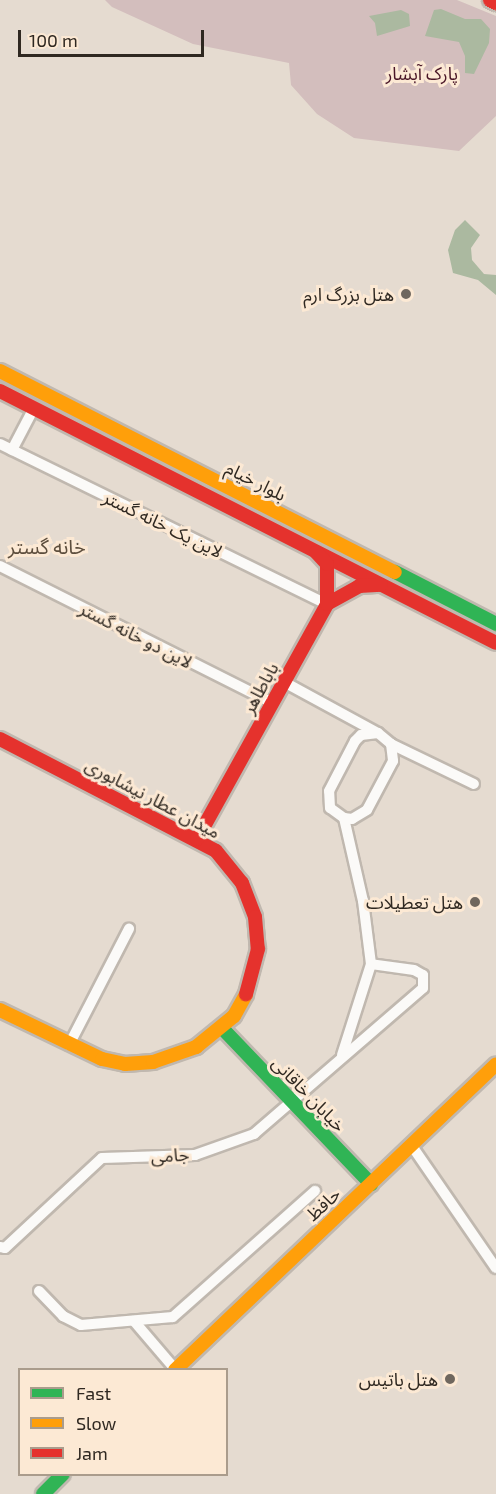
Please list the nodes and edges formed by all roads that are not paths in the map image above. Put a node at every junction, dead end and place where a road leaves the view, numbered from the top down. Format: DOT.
graph roads {
  1 [pos="490,0"];
  2 [pos="496,3"];
  3 [pos="0,371"];
  4 [pos="0,391"];
  5 [pos="34,408"];
  6 [pos="0,444"];
  7 [pos="12,450"];
  8 [pos="316,552"];
  9 [pos="0,566"];
  10 [pos="381,585"];
  11 [pos="327,604"];
  12 [pos="496,624"];
  13 [pos="496,643"];
  14 [pos="284,682"];
  15 [pos="272,703"];
  16 [pos="378,733"];
  17 [pos="0,739"];
  18 [pos="391,744"];
  19 [pos="474,784"];
  20 [pos="344,818"];
  21 [pos="197,839"];
  22 [pos="129,929"];
  23 [pos="371,964"];
  24 [pos="0,1010"];
  25 [pos="222,1028"];
  26 [pos="69,1045"];
  27 [pos="342,1055"];
  28 [pos="496,1064"];
  29 [pos="291,1103"];
  30 [pos="412,1146"];
  31 [pos="371,1184"];
  32 [pos="315,1191"];
  33 [pos="0,1247"];
  34 [pos="496,1268"];
  35 [pos="39,1291"];
  36 [pos="134,1321"];
  37 [pos="174,1368"];
  38 [pos="176,1368"];
  39 [pos="61,1476"];
  40 [pos="43,1494"];
  1 -- 2 [label="main road"];
  3 -- 12 [label="main road, بلوار خیام"];
  4 -- 5 [label="main road, بلوار خیام"];
  5 -- 7 [label="street"];
  5 -- 8 [label="main road, بلوار خیام"];
  6 -- 7 [label="street, لاین یک خانه گستر"];
  7 -- 11 [label="street, لاین یک خانه گستر"];
  8 -- 10 [label="main road, بلوار خیام"];
  8 -- 11 [label="main road, باباطاهر"];
  9 -- 15 [label="street, لاین دو خانه گستر"];
  10 -- 11 [label="main road"];
  10 -- 13 [label="main road, بلوار خیام"];
  11 -- 14 [label="main road, باباطاهر"];
  14 -- 15 [label="main road, باباطاهر"];
  14 -- 16 [label="street"];
  15 -- 21 [label="main road, باباطاهر"];
  16 -- 18 [label="street"];
  16 -- 20 [label="street, جامی"];
  17 -- 21 [label="main road, میدان عطار نیشابوری"];
  18 -- 19 [label="street"];
  18 -- 20 [label="street"];
  20 -- 23 [label="street, جامی"];
  21 -- 25 [label="main road, میدان عطار نیشابوری"];
  22 -- 26 [label="street"];
  23 -- 27 [label="street, جامی"];
  23 -- 27 [label="street, جامی"];
  24 -- 26 [label="main road, میدان عطار نیشابوری"];
  25 -- 26 [label="main road, میدان عطار نیشابوری"];
  25 -- 29 [label="main road, خیابان خاقانی"];
  27 -- 29 [label="street, جامی"];
  28 -- 30 [label="main road, حافظ"];
  29 -- 31 [label="main road, خیابان خاقانی"];
  29 -- 33 [label="street, جامی"];
  30 -- 31 [label="main road, حافظ"];
  30 -- 34 [label="street"];
  31 -- 38 [label="main road, حافظ"];
  32 -- 36 [label="street"];
  35 -- 36 [label="street"];
  36 -- 37 [label="street"];
  39 -- 40 [label="main road"];
}
